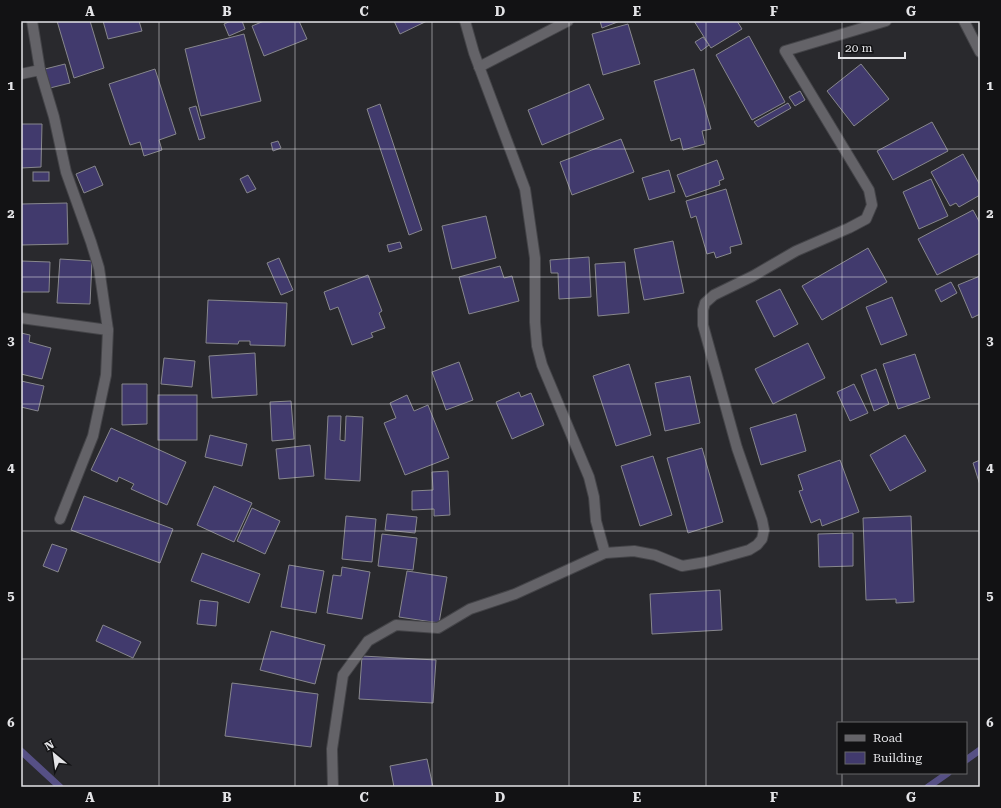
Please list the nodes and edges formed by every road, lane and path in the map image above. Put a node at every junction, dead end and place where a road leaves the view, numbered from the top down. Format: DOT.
graph roads {
  1 [pos="32,21"];
  2 [pos="465,21"];
  3 [pos="568,21"];
  4 [pos="886,21"];
  5 [pos="964,21"];
  6 [pos="980,52"];
  7 [pos="479,67"];
  8 [pos="40,70"];
  9 [pos="21,74"];
  10 [pos="21,318"];
  11 [pos="108,330"];
  12 [pos="60,519"];
  13 [pos="605,553"];
  14 [pos="333,787"];
  1 -- 8 [label="street"];
  2 -- 7 [label="street"];
  3 -- 7 [label="street"];
  4 -- 13 [label="street"];
  5 -- 6 [label="street"];
  7 -- 13 [label="street"];
  8 -- 9 [label="street"];
  8 -- 11 [label="street"];
  10 -- 11 [label="street"];
  11 -- 12 [label="street"];
  13 -- 14 [label="street"];
}
